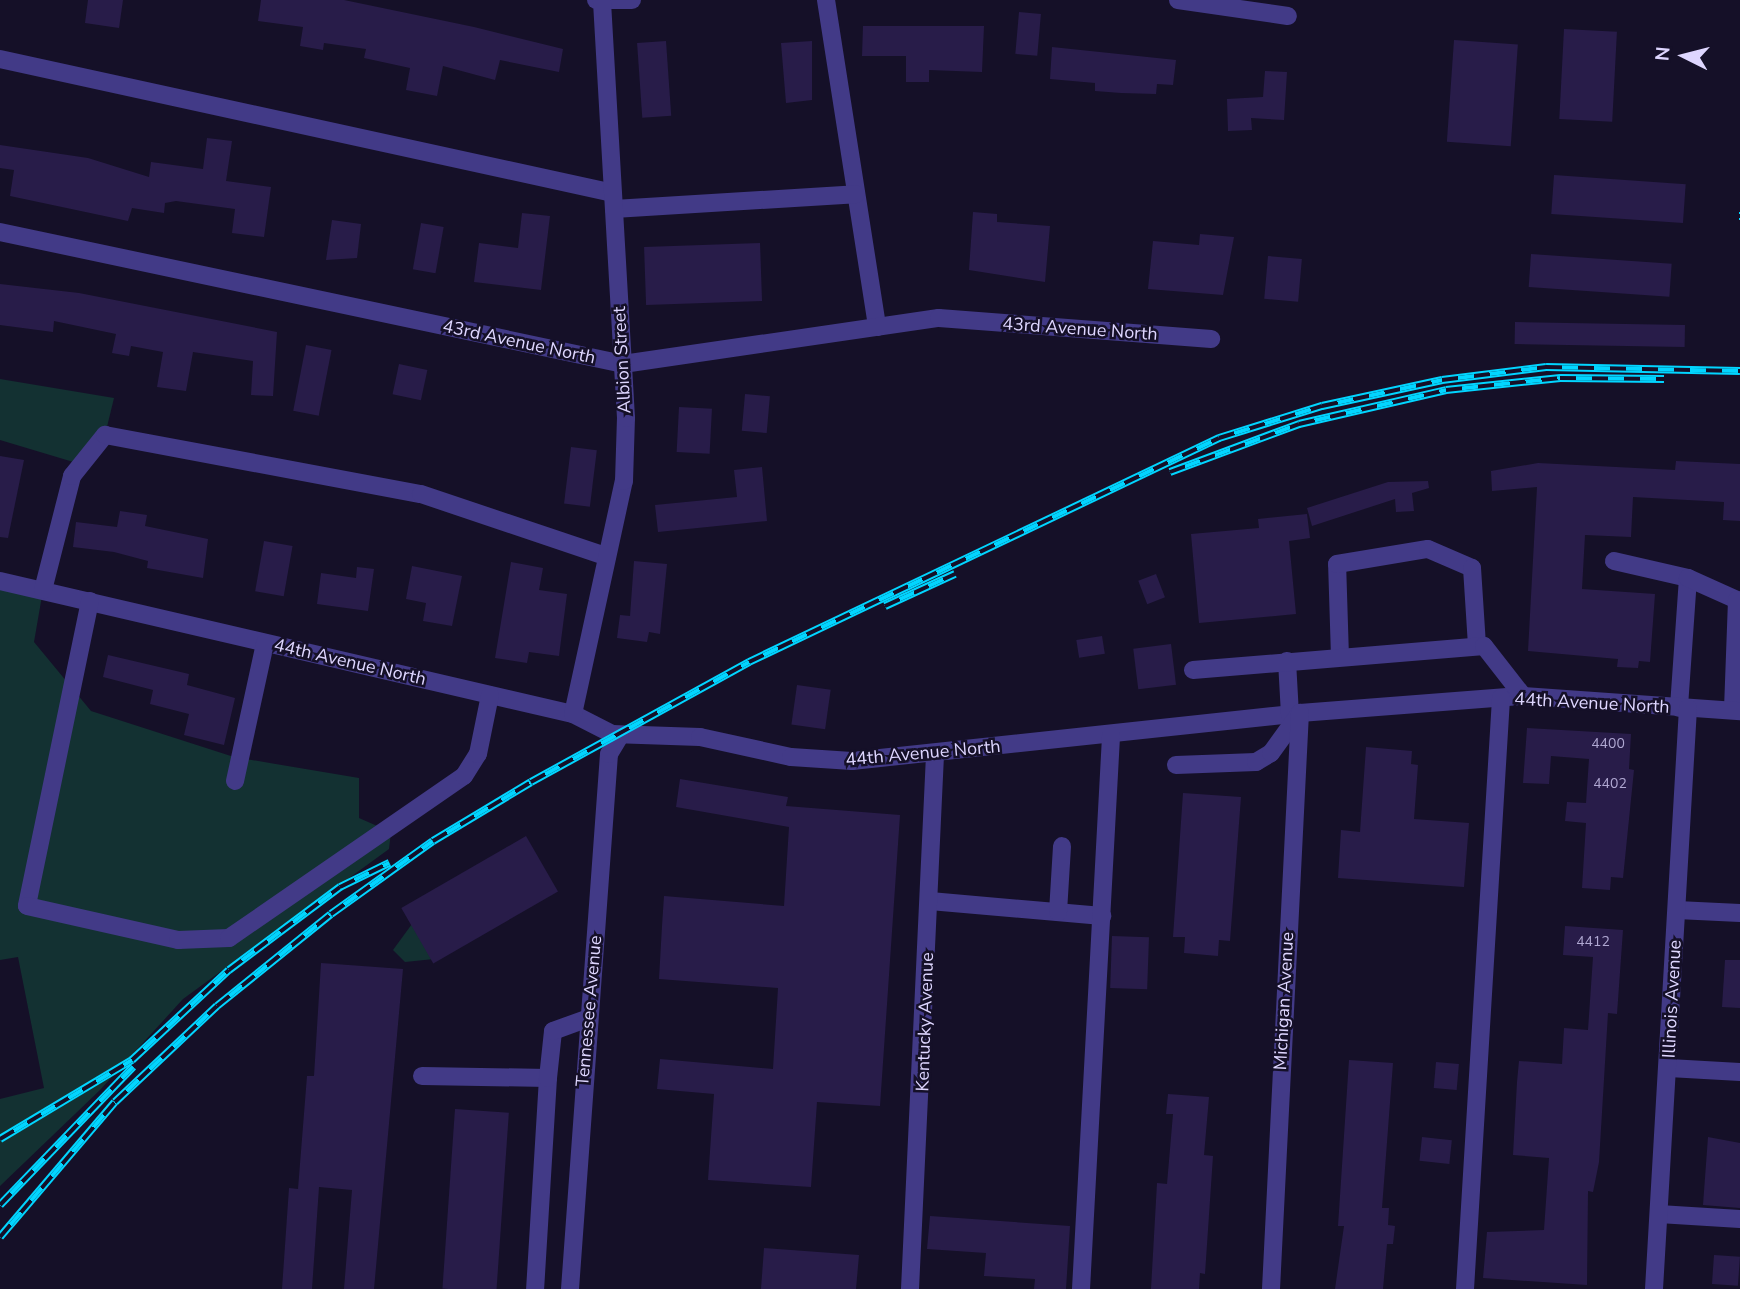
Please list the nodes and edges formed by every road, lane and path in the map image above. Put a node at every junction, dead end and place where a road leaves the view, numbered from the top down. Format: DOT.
graph roads {
  1 [pos="632,0"];
  2 [pos="826,0"];
  3 [pos="1178,0"];
  4 [pos="600,1"];
  5 [pos="1288,16"];
  6 [pos="0,59"];
  7 [pos="856,194"];
  8 [pos="614,201"];
  9 [pos="0,232"];
  10 [pos="877,327"];
  11 [pos="1210,339"];
  12 [pos="623,364"];
  13 [pos="605,556"];
  14 [pos="1614,561"];
  15 [pos="1688,578"];
  16 [pos="0,581"];
  17 [pos="43,590"];
  18 [pos="90,601"];
  19 [pos="265,643"];
  20 [pos="1477,646"];
  21 [pos="1340,657"];
  22 [pos="1287,660"];
  23 [pos="1193,670"];
  24 [pos="490,695"];
  25 [pos="1523,696"];
  26 [pos="1501,698"];
  27 [pos="1684,708"];
  28 [pos="1736,710"];
  29 [pos="573,714"];
  30 [pos="1295,714"];
  31 [pos="620,736"];
  32 [pos="1111,736"];
  33 [pos="935,754"];
  34 [pos="1176,765"];
  35 [pos="235,781"];
  36 [pos="1062,846"];
  37 [pos="930,901"];
  38 [pos="1677,910"];
  39 [pos="1058,912"];
  40 [pos="1740,913"];
  41 [pos="1102,916"];
  42 [pos="588,1018"];
  43 [pos="1669,1068"];
  44 [pos="1740,1072"];
  45 [pos="422,1076"];
  46 [pos="548,1078"];
  47 [pos="1659,1214"];
  48 [pos="1740,1219"];
  49 [pos="535,1289"];
  50 [pos="570,1289"];
  51 [pos="910,1289"];
  52 [pos="1081,1289"];
  53 [pos="1271,1289"];
  54 [pos="1465,1289"];
  55 [pos="1654,1289"];
  1 -- 4 [label="street"];
  2 -- 7 [label="street"];
  3 -- 5 [label="street"];
  4 -- 8 [label="street, Albion Street"];
  6 -- 8 [label="street"];
  7 -- 8 [label="street"];
  7 -- 10 [label="street"];
  8 -- 12 [label="street, Albion Street"];
  9 -- 12 [label="street, 43rd Avenue North"];
  10 -- 11 [label="street, 43rd Avenue North"];
  10 -- 12 [label="street, 43rd Avenue North"];
  12 -- 13 [label="street, Albion Street"];
  13 -- 17 [label="street"];
  13 -- 29 [label="street, Albion Street"];
  14 -- 15 [label="street"];
  15 -- 27 [label="street, Illinois Avenue"];
  15 -- 28 [label="street"];
  16 -- 17 [label="street, 44th Avenue North"];
  17 -- 18 [label="street, 44th Avenue North"];
  18 -- 19 [label="street, 44th Avenue North"];
  18 -- 24 [label="street"];
  19 -- 24 [label="street, 44th Avenue North"];
  19 -- 35 [label="street"];
  20 -- 21 [label="street"];
  20 -- 21 [label="street"];
  20 -- 25 [label="street"];
  21 -- 22 [label="street"];
  22 -- 23 [label="street"];
  22 -- 30 [label="street, Michigan Avenue"];
  24 -- 29 [label="street, 44th Avenue North"];
  25 -- 26 [label="street, 44th Avenue North"];
  25 -- 27 [label="street, 44th Avenue North"];
  26 -- 30 [label="street, 44th Avenue North"];
  26 -- 54 [label="street"];
  27 -- 28 [label="street, 44th Avenue North"];
  27 -- 38 [label="street, Illinois Avenue"];
  29 -- 31 [label="street, 44th Avenue North"];
  30 -- 32 [label="street, 44th Avenue North"];
  30 -- 34 [label="street"];
  30 -- 53 [label="street, Michigan Avenue"];
  31 -- 33 [label="street, 44th Avenue North"];
  31 -- 42 [label="street, Tennessee Avenue"];
  32 -- 33 [label="street, 44th Avenue North"];
  32 -- 41 [label="street"];
  33 -- 37 [label="street, Kentucky Avenue"];
  36 -- 39 [label="street"];
  37 -- 39 [label="street"];
  37 -- 51 [label="street, Kentucky Avenue"];
  38 -- 40 [label="street"];
  38 -- 43 [label="street, Illinois Avenue"];
  39 -- 41 [label="street"];
  41 -- 52 [label="street"];
  42 -- 46 [label="street"];
  42 -- 50 [label="street, Tennessee Avenue"];
  43 -- 44 [label="street"];
  43 -- 47 [label="street, Illinois Avenue"];
  45 -- 46 [label="street"];
  46 -- 49 [label="street"];
  47 -- 48 [label="street"];
  47 -- 55 [label="street, Illinois Avenue"];
}
